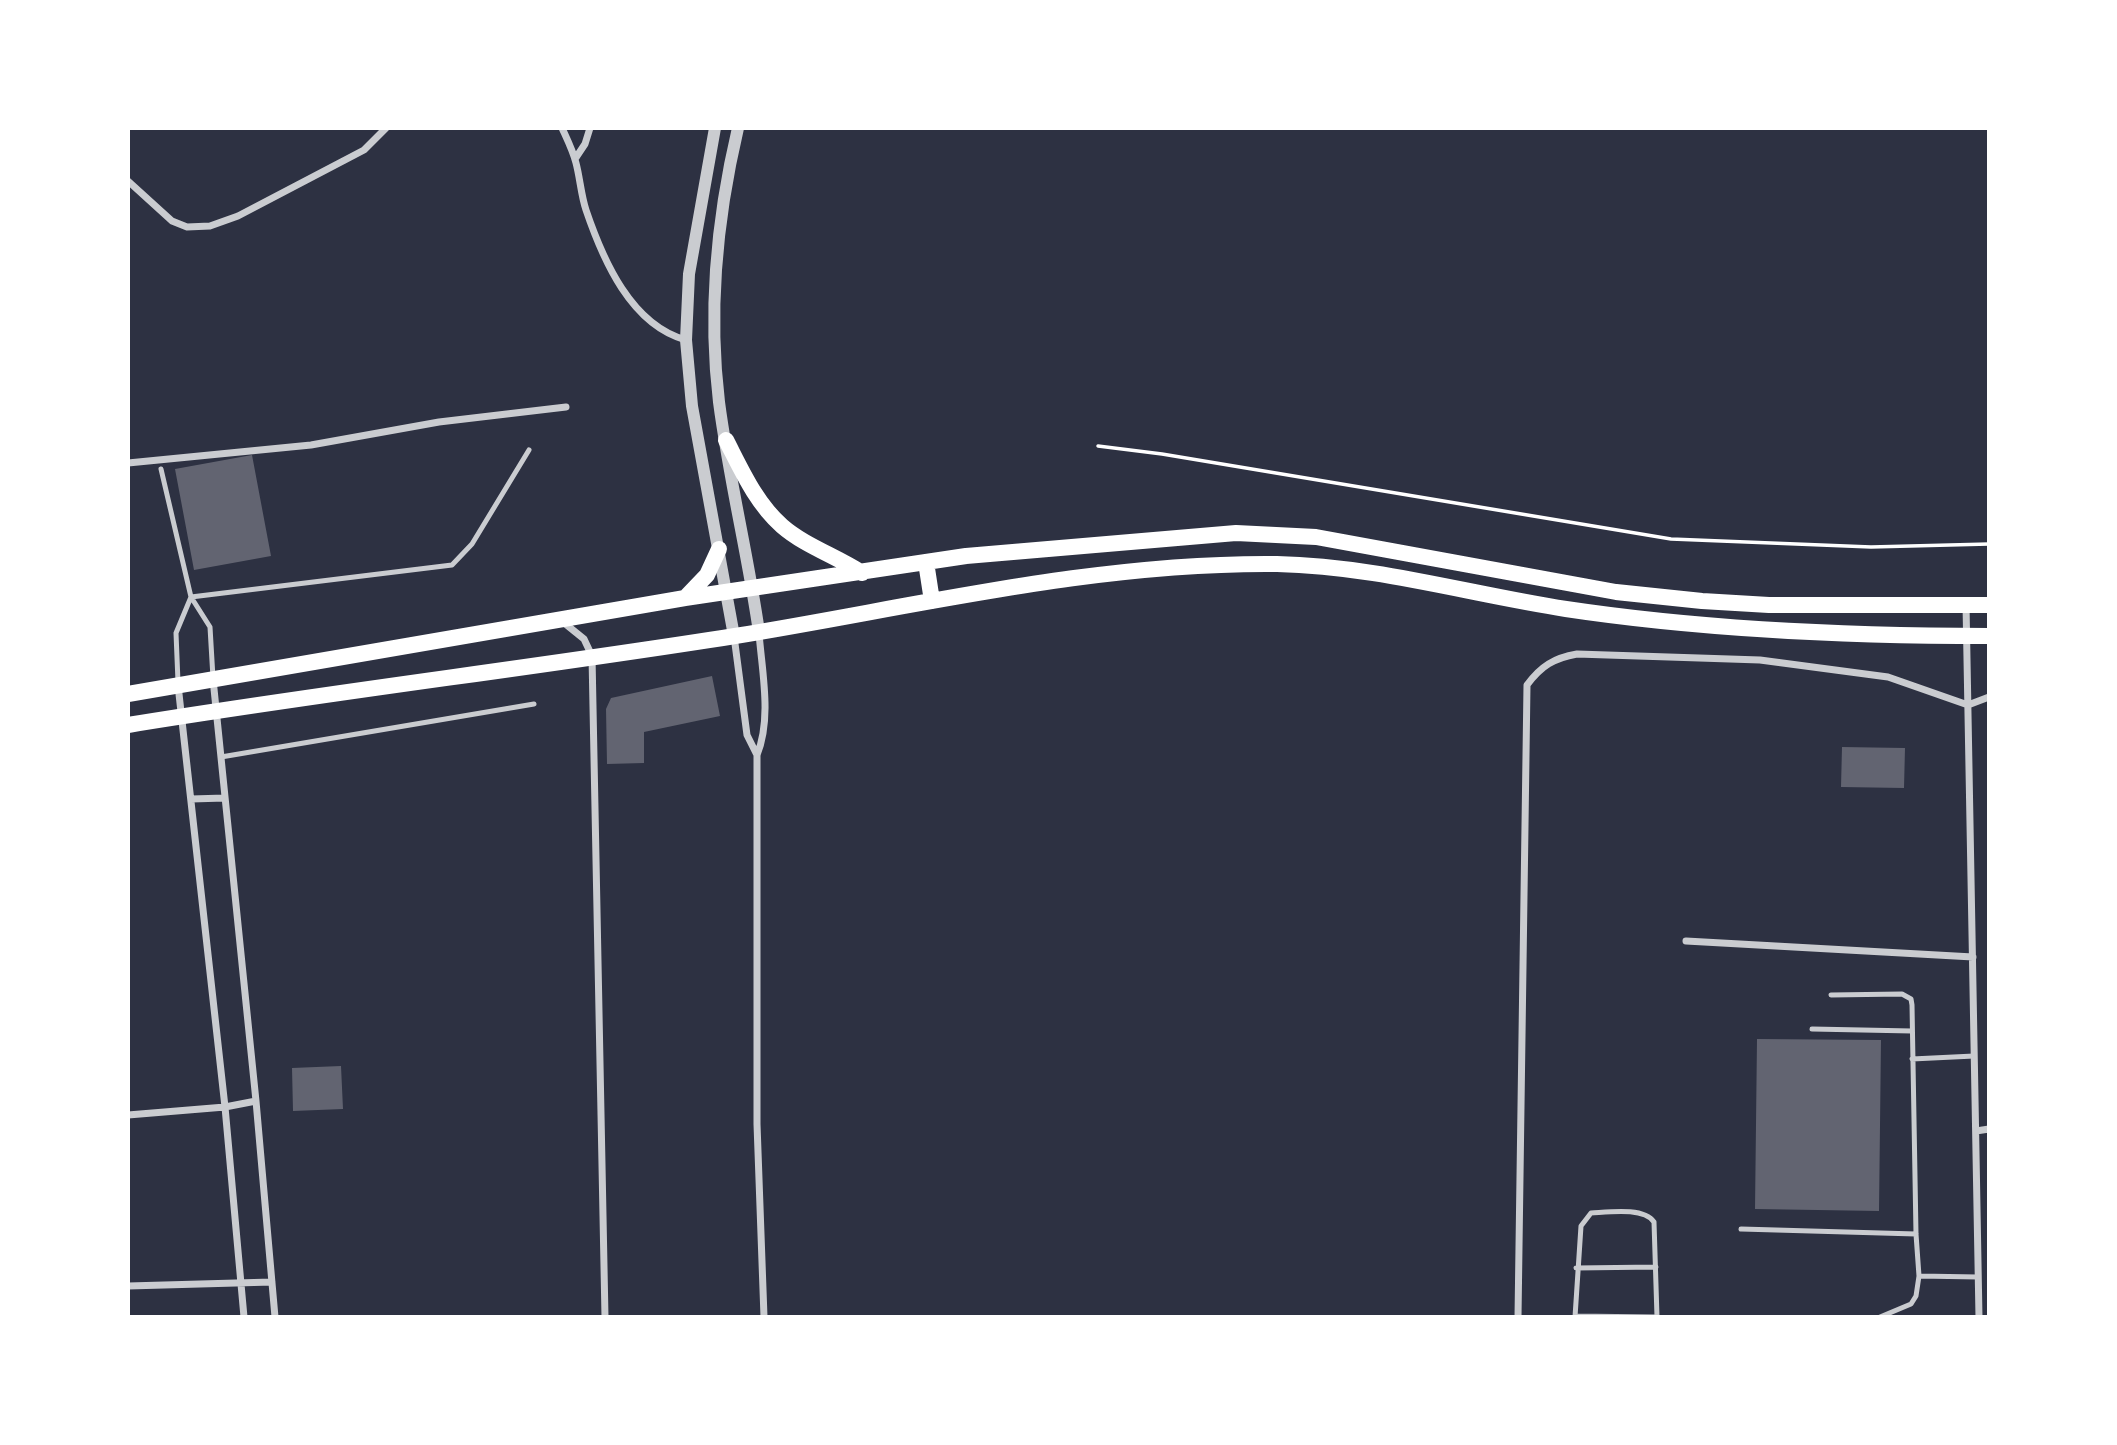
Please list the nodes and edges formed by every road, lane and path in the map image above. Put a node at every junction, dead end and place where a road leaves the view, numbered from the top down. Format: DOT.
graph roads {
  1 [pos="386,128"];
  2 [pos="562,128"];
  3 [pos="590,128"];
  4 [pos="715,128"];
  5 [pos="738,128"];
  6 [pos="575,159"];
  7 [pos="128,181"];
  8 [pos="686,340"];
  9 [pos="566,407"];
  10 [pos="726,440"];
  11 [pos="1098,446"];
  12 [pos="529,450"];
  13 [pos="128,463"];
  14 [pos="161,470"];
  15 [pos="1989,544"];
  16 [pos="719,549"];
  17 [pos="926,562"];
  18 [pos="862,573"];
  19 [pos="753,589"];
  20 [pos="727,593"];
  21 [pos="191,597"];
  22 [pos="685,598"];
  23 [pos="932,601"];
  24 [pos="1966,604"];
  25 [pos="1989,605"];
  26 [pos="559,620"];
  27 [pos="759,632"];
  28 [pos="734,636"];
  29 [pos="1967,636"];
  30 [pos="1989,636"];
  31 [pos="592,656"];
  32 [pos="213,678"];
  33 [pos="178,685"];
  34 [pos="128,694"];
  35 [pos="1989,697"];
  36 [pos="534,704"];
  37 [pos="1968,705"];
  38 [pos="216,711"];
  39 [pos="182,716"];
  40 [pos="128,725"];
  41 [pos="757,755"];
  42 [pos="221,757"];
  43 [pos="225,798"];
  44 [pos="191,799"];
  45 [pos="1686,941"];
  46 [pos="1973,957"];
  47 [pos="1831,995"];
  48 [pos="1812,1029"];
  49 [pos="1912,1031"];
  50 [pos="1974,1056"];
  51 [pos="1912,1059"];
  52 [pos="256,1101"];
  53 [pos="225,1107"];
  54 [pos="128,1115"];
  55 [pos="1989,1129"];
  56 [pos="1976,1131"];
  57 [pos="1741,1229"];
  58 [pos="1916,1234"];
  59 [pos="1656,1267"];
  60 [pos="1576,1268"];
  61 [pos="1919,1276"];
  62 [pos="1978,1278"];
  63 [pos="272,1282"];
  64 [pos="241,1283"];
  65 [pos="128,1286"];
  66 [pos="244,1317"];
  67 [pos="275,1317"];
  68 [pos="605,1317"];
  69 [pos="764,1317"];
  70 [pos="1518,1317"];
  71 [pos="1575,1317"];
  72 [pos="1657,1317"];
  73 [pos="1880,1317"];
  74 [pos="1979,1317"];
  1 -- 7 [label="street"];
  2 -- 6 [label="street"];
  3 -- 6 [label="street"];
  4 -- 8 [label="street"];
  5 -- 10 [label="street"];
  6 -- 8 [label="street"];
  8 -- 16 [label="street"];
  9 -- 13 [label="street"];
  10 -- 18 [label="main road"];
  10 -- 19 [label="street"];
  11 -- 15 [label="path"];
  12 -- 21 [label="lane"];
  14 -- 21 [label="lane"];
  16 -- 20 [label="street"];
  16 -- 22 [label="main road"];
  17 -- 18 [label="main road"];
  17 -- 23 [label="main road"];
  17 -- 24 [label="main road"];
  18 -- 19 [label="main road"];
  19 -- 20 [label="main road"];
  19 -- 27 [label="street"];
  20 -- 22 [label="main road"];
  20 -- 28 [label="street"];
  21 -- 32 [label="lane"];
  21 -- 33 [label="lane"];
  22 -- 26 [label="main road"];
  23 -- 27 [label="main road"];
  23 -- 29 [label="main road"];
  24 -- 25 [label="main road"];
  24 -- 29 [label="street"];
  26 -- 31 [label="street"];
  26 -- 32 [label="main road"];
  27 -- 28 [label="main road"];
  27 -- 41 [label="street"];
  28 -- 31 [label="main road"];
  28 -- 41 [label="street"];
  29 -- 30 [label="main road"];
  29 -- 37 [label="street"];
  31 -- 38 [label="main road"];
  31 -- 68 [label="street"];
  32 -- 33 [label="main road"];
  32 -- 38 [label="street"];
  33 -- 34 [label="main road"];
  33 -- 39 [label="street"];
  35 -- 37 [label="street"];
  36 -- 42 [label="lane"];
  37 -- 46 [label="street"];
  37 -- 70 [label="street"];
  38 -- 39 [label="main road"];
  38 -- 42 [label="street"];
  39 -- 40 [label="main road"];
  39 -- 44 [label="street"];
  41 -- 69 [label="street"];
  42 -- 43 [label="street"];
  43 -- 44 [label="street"];
  43 -- 52 [label="street"];
  44 -- 53 [label="street"];
  45 -- 46 [label="street"];
  46 -- 50 [label="street"];
  47 -- 49 [label="lane"];
  48 -- 49 [label="lane"];
  49 -- 51 [label="lane"];
  50 -- 51 [label="lane"];
  50 -- 56 [label="street"];
  51 -- 58 [label="lane"];
  52 -- 53 [label="street"];
  52 -- 63 [label="street"];
  53 -- 54 [label="street"];
  53 -- 64 [label="street"];
  55 -- 56 [label="street"];
  56 -- 62 [label="street"];
  57 -- 58 [label="lane"];
  58 -- 61 [label="lane"];
  59 -- 60 [label="lane"];
  59 -- 60 [label="lane"];
  59 -- 72 [label="lane"];
  60 -- 71 [label="lane"];
  61 -- 62 [label="lane"];
  61 -- 73 [label="lane"];
  62 -- 74 [label="street"];
  63 -- 64 [label="street"];
  63 -- 67 [label="street"];
  64 -- 65 [label="street"];
  64 -- 66 [label="street"];
  71 -- 72 [label="lane"];
}
